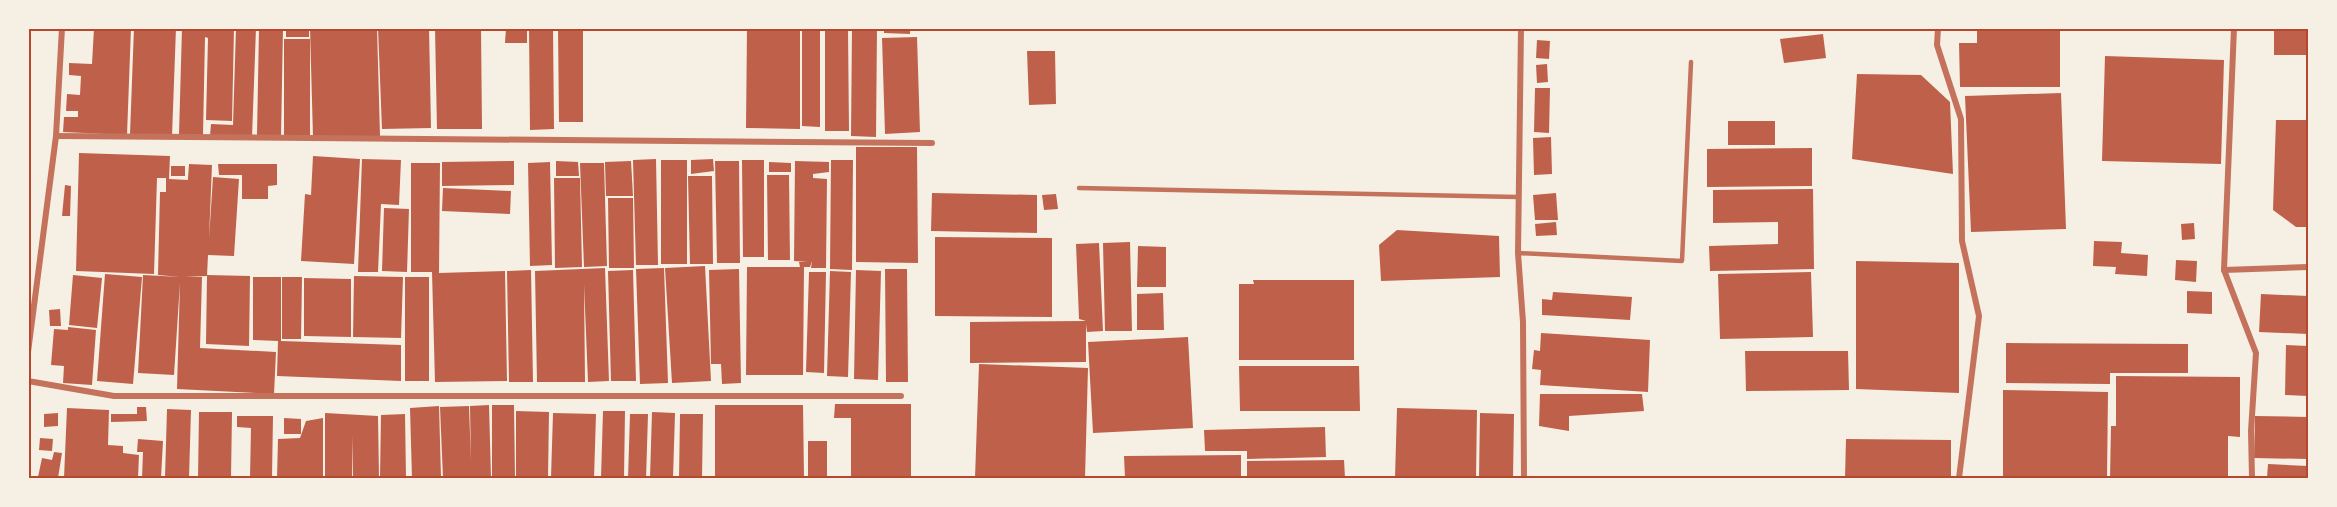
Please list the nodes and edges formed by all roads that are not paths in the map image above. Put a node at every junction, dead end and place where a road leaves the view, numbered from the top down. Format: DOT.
graph roads {
  1 [pos="62,28"];
  2 [pos="1521,28"];
  3 [pos="1938,28"];
  4 [pos="2235,28"];
  5 [pos="1691,62"];
  6 [pos="56,136"];
  7 [pos="932,143"];
  8 [pos="1079,188"];
  9 [pos="1518,197"];
  10 [pos="1518,253"];
  11 [pos="2308,267"];
  12 [pos="2224,270"];
  13 [pos="28,352"];
  14 [pos="28,381"];
  15 [pos="901,396"];
  16 [pos="1524,478"];
  17 [pos="1959,478"];
  18 [pos="2252,478"];
  1 -- 6 [label="street"];
  2 -- 9 [label="street"];
  3 -- 17 [label="street"];
  4 -- 12 [label="street"];
  5 -- 10 [label="lane"];
  6 -- 7 [label="street"];
  6 -- 13 [label="street"];
  8 -- 9 [label="lane"];
  9 -- 10 [label="street"];
  10 -- 16 [label="street"];
  11 -- 12 [label="street"];
  12 -- 18 [label="street"];
  14 -- 15 [label="street"];
}
